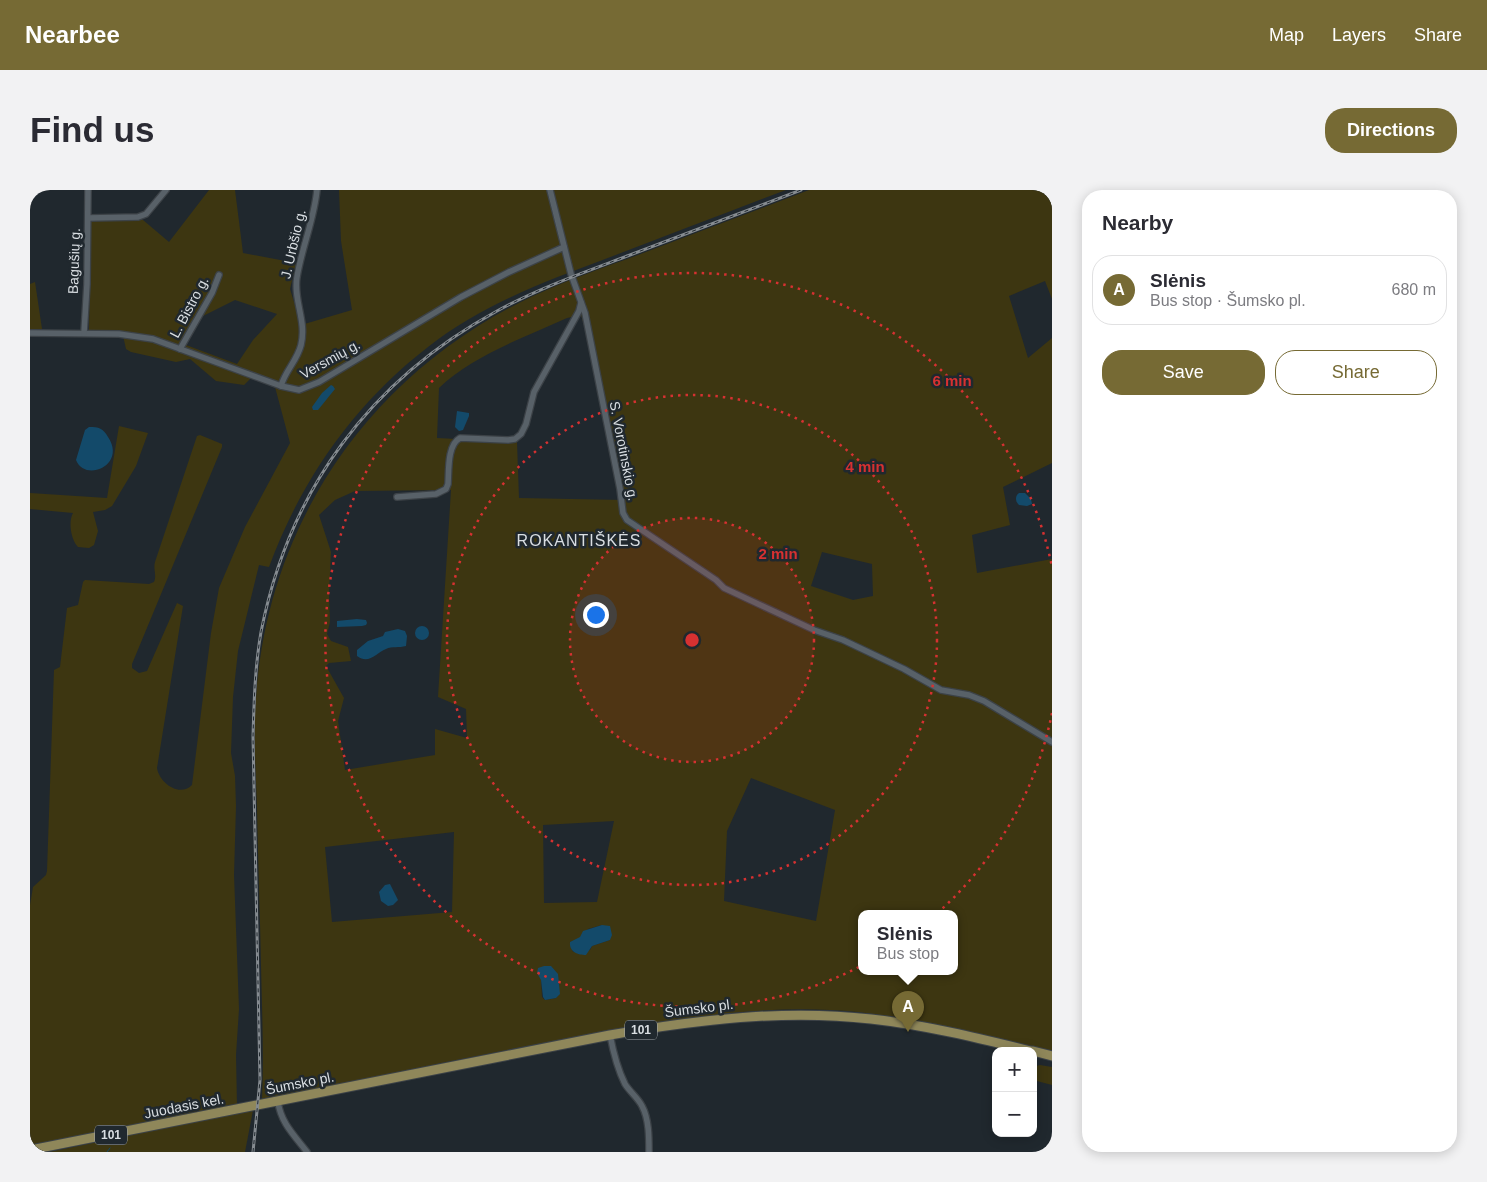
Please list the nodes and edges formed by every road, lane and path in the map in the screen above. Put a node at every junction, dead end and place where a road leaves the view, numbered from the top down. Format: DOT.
graph roads {
  1 [pos="88,190"];
  2 [pos="166,190"];
  3 [pos="317,190"];
  4 [pos="550,190"];
  5 [pos="88,218"];
  6 [pos="564,247"];
  7 [pos="219,275"];
  8 [pos="581,303"];
  9 [pos="30,333"];
  10 [pos="84,333"];
  11 [pos="180,349"];
  12 [pos="281,386"];
  13 [pos="397,497"];
  14 [pos="1052,742"];
  15 [pos="610,1035"];
  16 [pos="1014,1047"];
  17 [pos="1037,1052"];
  18 [pos="1052,1056"];
  19 [pos="278,1102"];
  20 [pos="255,1106"];
  21 [pos="30,1150"];
  22 [pos="307,1152"];
  23 [pos="649,1152"];
  1 -- 5 [label="street, Bagušių g."];
  2 -- 5 [label="street"];
  3 -- 12 [label="street, J. Urbšio g."];
  4 -- 6 [label="street, S. Vorotinskio g."];
  5 -- 10 [label="street, Bagušių g."];
  6 -- 8 [label="street, S. Vorotinskio g."];
  6 -- 12 [label="street, Versmių g."];
  7 -- 11 [label="street, L. Bistro g."];
  8 -- 13 [label="street"];
  8 -- 14 [label="street, S. Vorotinskio g."];
  9 -- 10 [label="street, Versmių g."];
  10 -- 11 [label="street, Versmių g."];
  11 -- 12 [label="street, Versmių g."];
  15 -- 16 [label="main road, Šumsko pl. / 101"];
  15 -- 19 [label="main road, Šumsko pl. / 101"];
  15 -- 23 [label="street"];
  17 -- 18 [label="main road, Šumsko pl. / 101"];
  19 -- 20 [label="main road, Šumsko pl. / 101"];
  19 -- 22 [label="street"];
  20 -- 21 [label="main road, Juodasis kel. / 101"];
}
